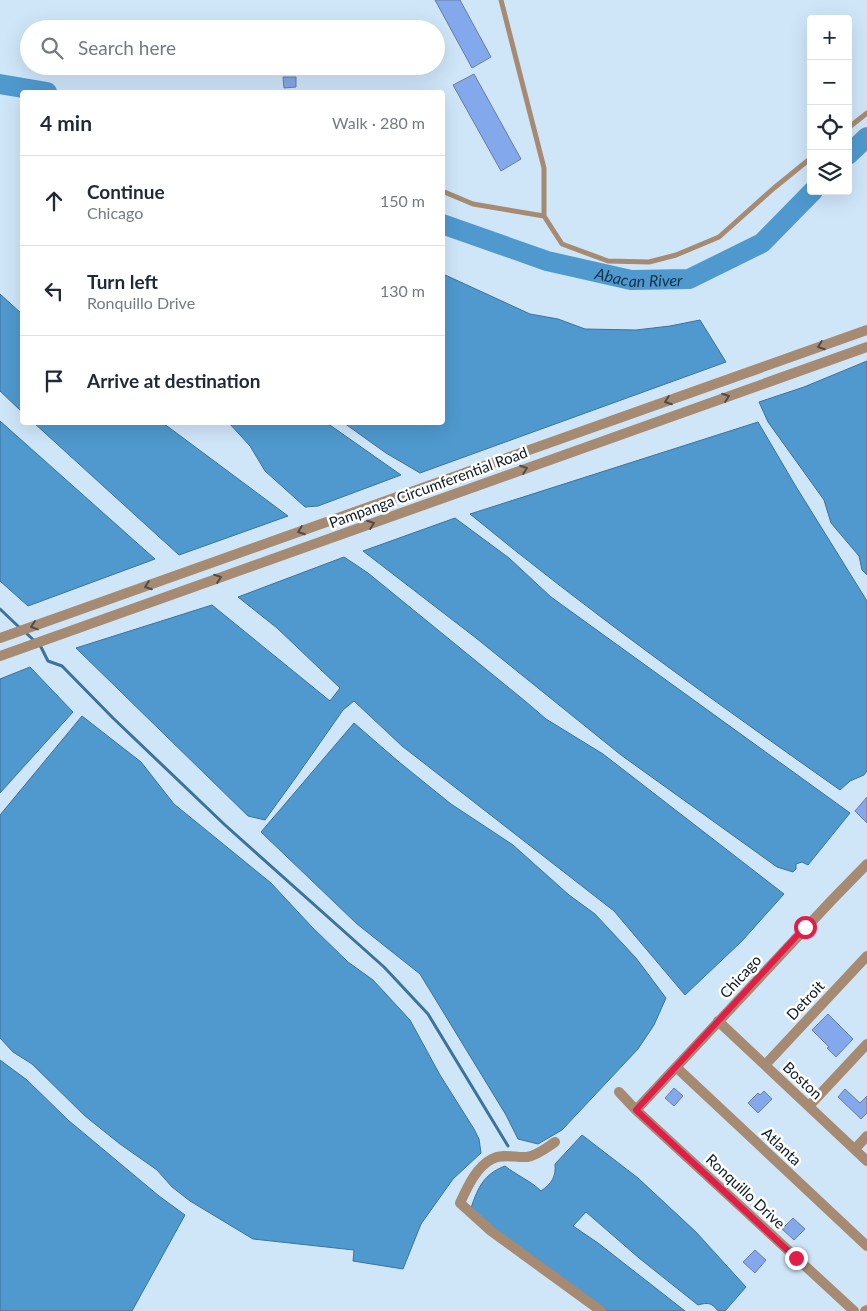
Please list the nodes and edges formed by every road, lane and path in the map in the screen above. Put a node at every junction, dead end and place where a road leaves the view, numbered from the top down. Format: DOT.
graph roads {
  1 [pos="501,0"];
  2 [pos="867,113"];
  3 [pos="852,125"];
  4 [pos="807,161"];
  5 [pos="445,192"];
  6 [pos="544,216"];
  7 [pos="867,330"];
  8 [pos="867,347"];
  9 [pos="4,636"];
  10 [pos="0,656"];
  11 [pos="867,864"];
  12 [pos="867,956"];
  13 [pos="718,1021"];
  14 [pos="867,1044"];
  15 [pos="764,1065"];
  16 [pos="676,1067"];
  17 [pos="619,1092"];
  18 [pos="809,1106"];
  19 [pos="636,1110"];
  20 [pos="867,1136"];
  21 [pos="555,1142"];
  22 [pos="855,1149"];
  23 [pos="867,1161"];
  24 [pos="867,1246"];
  25 [pos="600,1311"];
  26 [pos="854,1311"];
  1 -- 6 [label="lane"];
  2 -- 3 [label="lane"];
  4 -- 6 [label="lane"];
  5 -- 6 [label="lane"];
  7 -- 9 [label="street, Pampanga Circumferential Road, one-way"];
  10 -- 8 [label="street, Pampanga Circumferential Road, one-way"];
  11 -- 13 [label="street, Chicago"];
  12 -- 15 [label="street, Detroit"];
  13 -- 15 [label="street, Boston"];
  13 -- 16 [label="street, Chicago"];
  14 -- 18 [label="street"];
  15 -- 18 [label="street, Boston"];
  16 -- 19 [label="street, Chicago"];
  16 -- 24 [label="street, Atlanta"];
  17 -- 19 [label="street, Ronquillo Drive"];
  18 -- 22 [label="street, Boston"];
  19 -- 26 [label="street, Ronquillo Drive"];
  20 -- 22 [label="street"];
  21 -- 25 [label="street"];
  22 -- 23 [label="street, Boston"];
}
